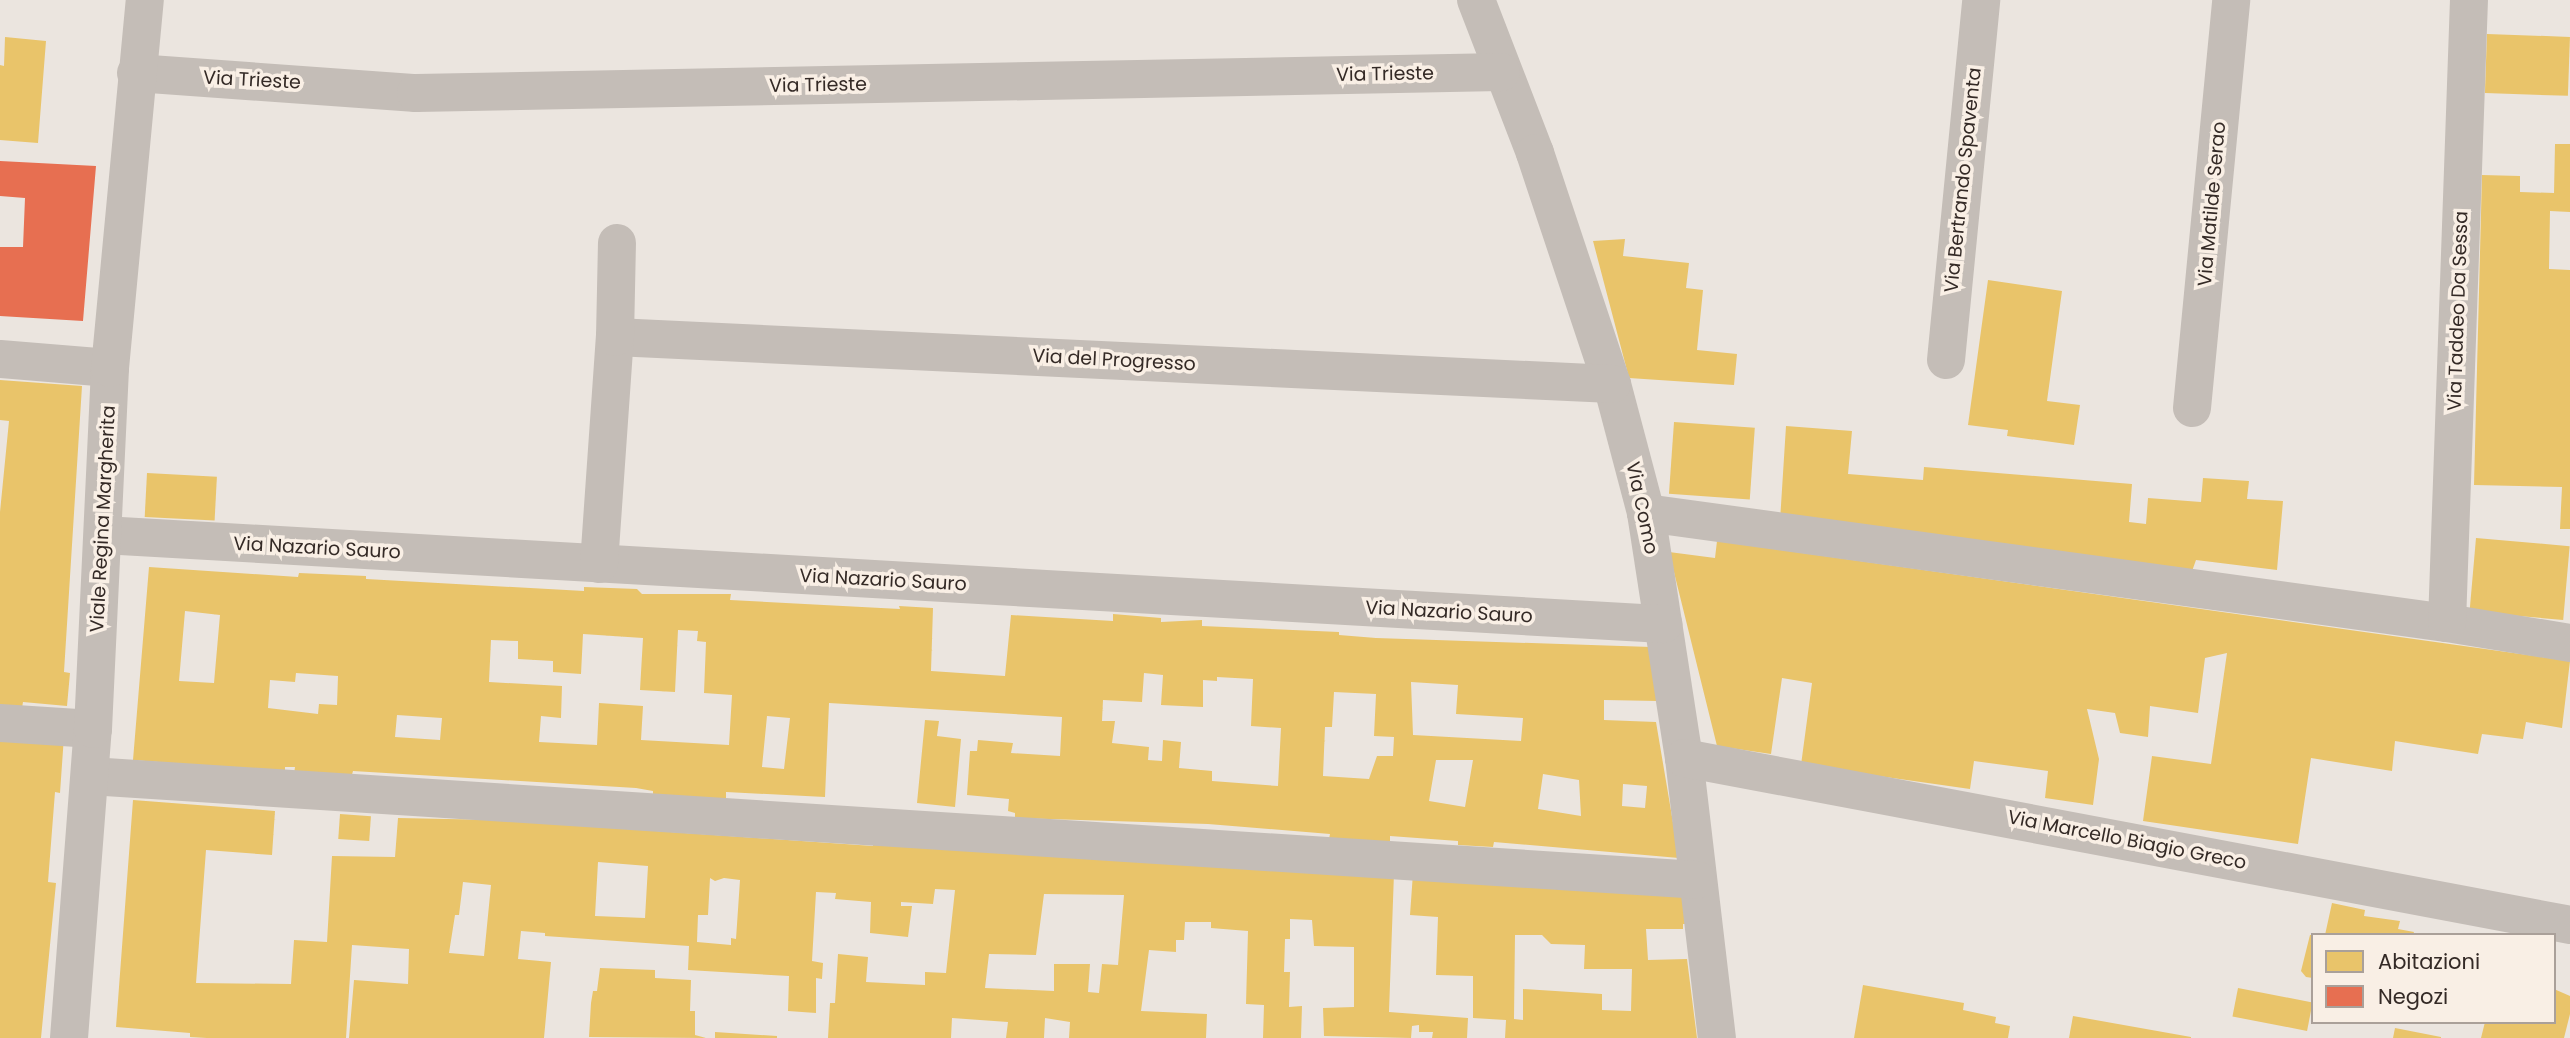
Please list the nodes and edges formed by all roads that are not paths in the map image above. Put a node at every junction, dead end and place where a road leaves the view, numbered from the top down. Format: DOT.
graph roads {
  1 [pos="1476,0"];
  2 [pos="1981,0"];
  3 [pos="2231,0"];
  4 [pos="2469,0"];
  5 [pos="135,1"];
  6 [pos="1502,72"];
  7 [pos="136,73"];
  8 [pos="617,243"];
  9 [pos="615,337"];
  10 [pos="0,359"];
  11 [pos="1946,360"];
  12 [pos="110,368"];
  13 [pos="1612,384"];
  14 [pos="2192,408"];
  15 [pos="1646,513"];
  16 [pos="103,535"];
  17 [pos="599,564"];
  18 [pos="2447,623"];
  19 [pos="1663,624"];
  20 [pos="2570,643"];
  21 [pos="0,723"];
  22 [pos="93,729"];
  23 [pos="1684,758"];
  24 [pos="90,776"];
  25 [pos="1697,880"];
  26 [pos="2570,925"];
  27 [pos="79,1037"];
  28 [pos="1717,1038"];
  1 -- 6 [label="street, Via Como"];
  2 -- 11 [label="street, Via Bertrando Spaventa"];
  3 -- 14 [label="street, Via Matilde Serao"];
  4 -- 18 [label="street, Via Taddeo Da Sessa"];
  5 -- 7 [label="street, Viale Regina Margherita"];
  6 -- 7 [label="street, Via Trieste"];
  6 -- 13 [label="street, Via Como"];
  7 -- 12 [label="street, Viale Regina Margherita"];
  8 -- 9 [label="street"];
  9 -- 13 [label="street, Via del Progresso"];
  9 -- 17 [label="street"];
  10 -- 12 [label="street"];
  12 -- 16 [label="street, Viale Regina Margherita"];
  13 -- 15 [label="street, Via Como"];
  15 -- 18 [label="street"];
  15 -- 19 [label="street, Via Como"];
  16 -- 17 [label="street, Via Nazario Sauro"];
  16 -- 22 [label="street, Viale Regina Margherita"];
  17 -- 19 [label="street, Via Nazario Sauro"];
  18 -- 20 [label="street"];
  19 -- 23 [label="street, Via Como"];
  21 -- 22 [label="street"];
  22 -- 24 [label="street, Viale Regina Margherita"];
  23 -- 25 [label="street, Via Como"];
  23 -- 26 [label="street, Via Marcello Biagio Greco"];
  24 -- 25 [label="street"];
  24 -- 27 [label="street, Viale Regina Margherita"];
  25 -- 28 [label="street, Via Como"];
}
